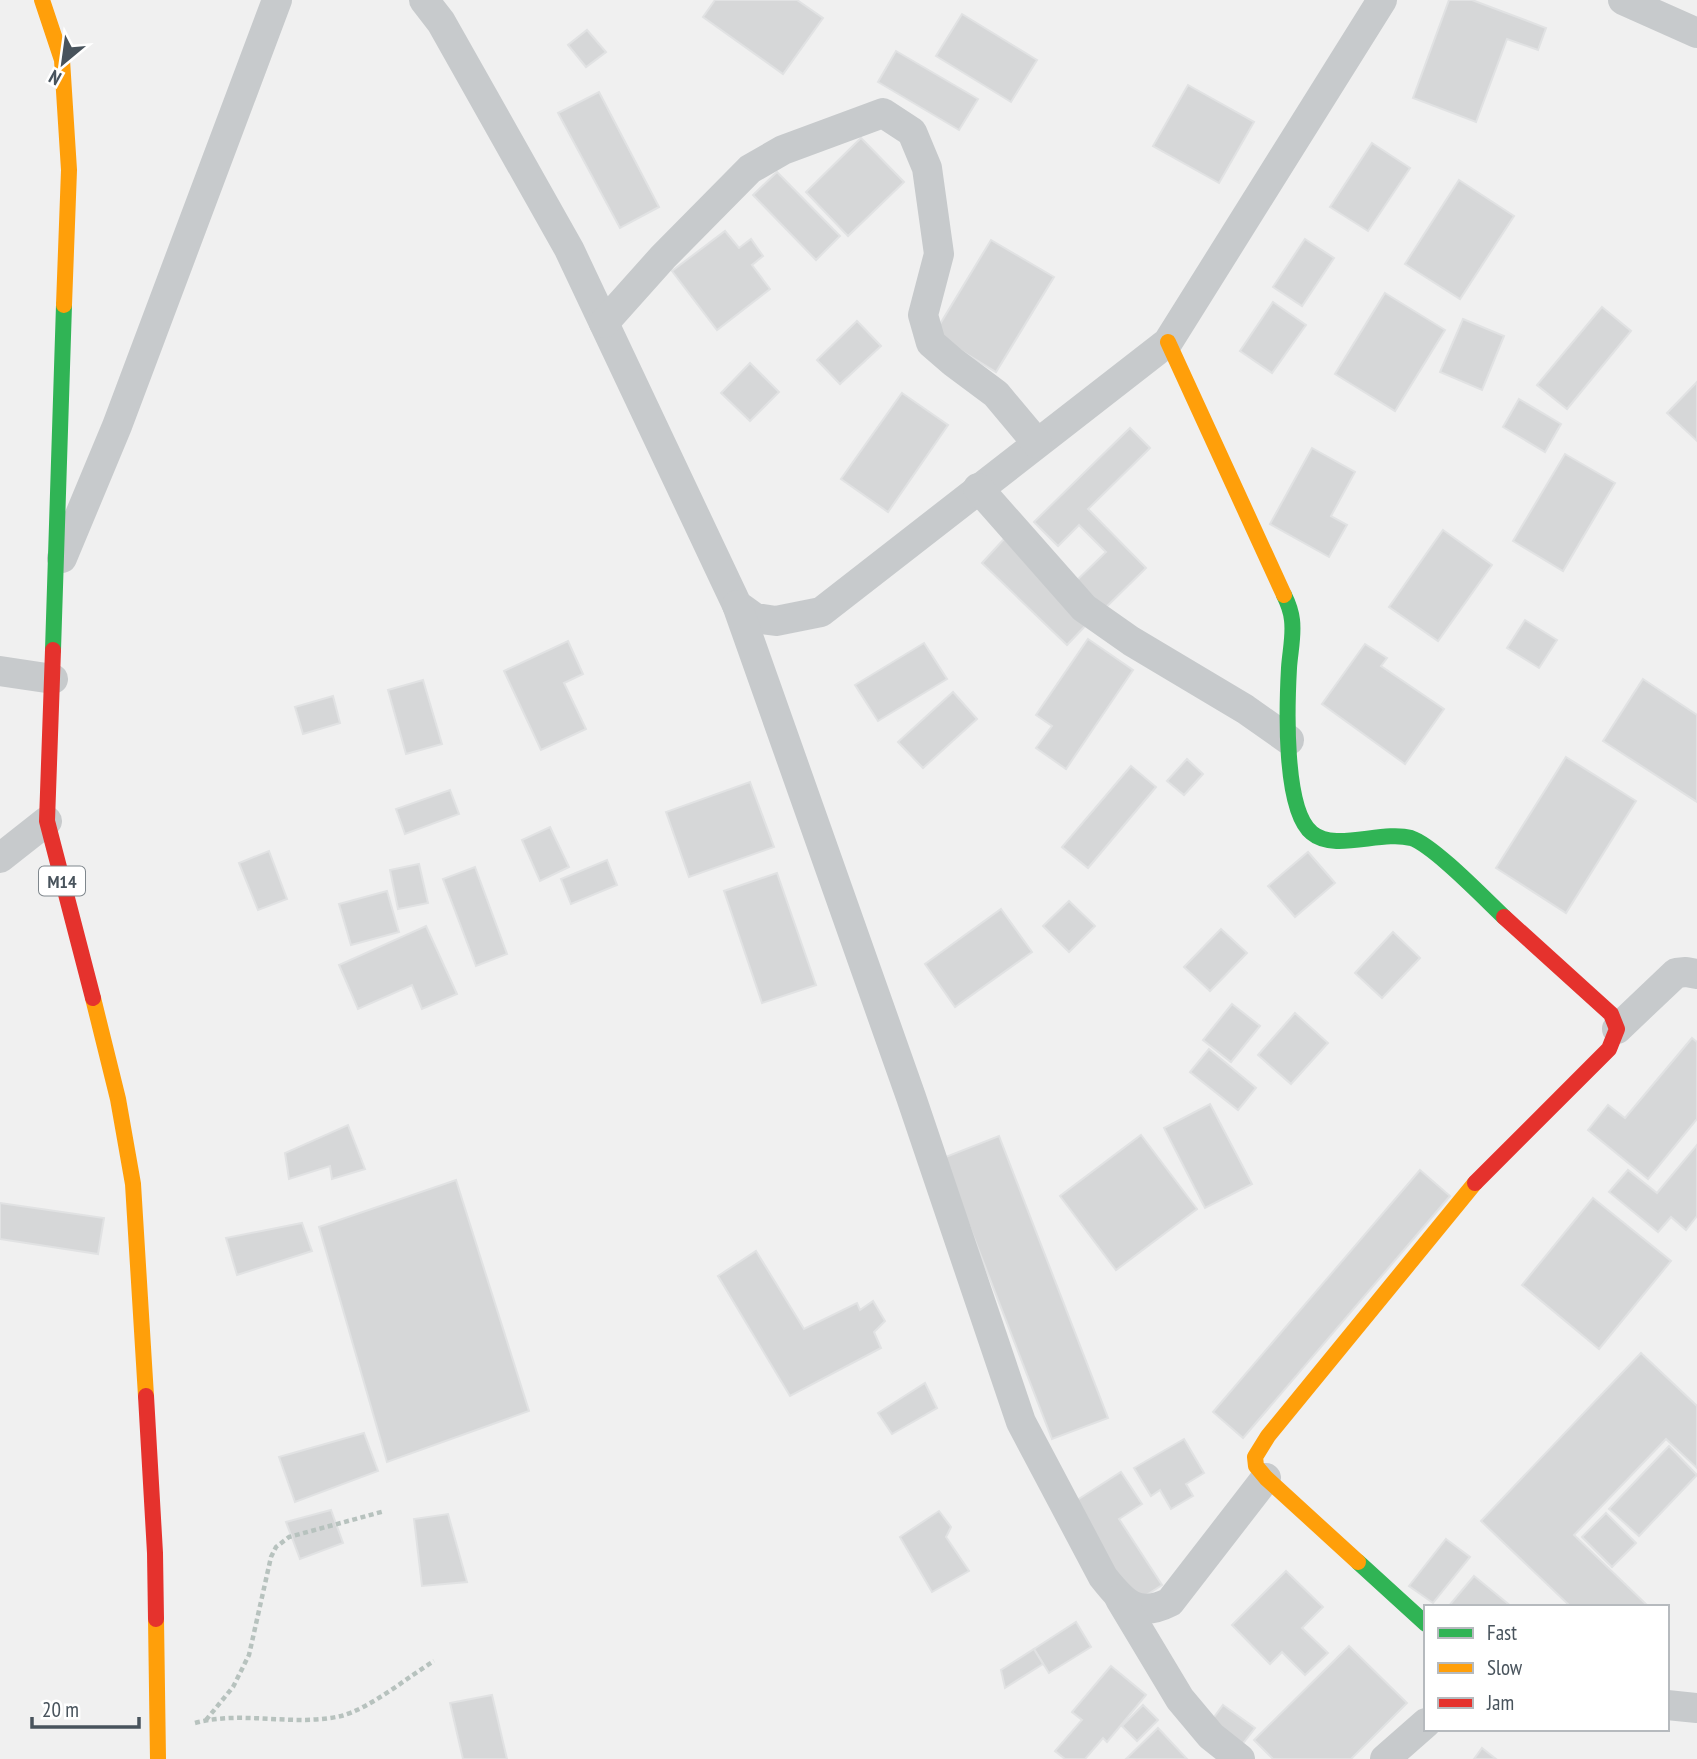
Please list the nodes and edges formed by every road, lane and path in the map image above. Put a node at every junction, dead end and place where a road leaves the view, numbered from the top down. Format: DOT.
graph roads {
  1 [pos="41,0"];
  2 [pos="277,0"];
  3 [pos="424,0"];
  4 [pos="1382,0"];
  5 [pos="1623,0"];
  6 [pos="1697,33"];
  7 [pos="604,323"];
  8 [pos="1168,342"];
  9 [pos="1037,443"];
  10 [pos="978,488"];
  11 [pos="55,573"];
  12 [pos="737,605"];
  13 [pos="0,671"];
  14 [pos="53,680"];
  15 [pos="1289,740"];
  16 [pos="47,821"];
  17 [pos="0,858"];
  18 [pos="1697,974"];
  19 [pos="1617,1028"];
  20 [pos="1266,1478"];
  21 [pos="385,1511"];
  22 [pos="1120,1599"];
  23 [pos="1424,1623"];
  24 [pos="434,1661"];
  25 [pos="1669,1705"];
  26 [pos="1697,1708"];
  27 [pos="206,1720"];
  28 [pos="1424,1725"];
  29 [pos="157,1734"];
  30 [pos="158,1759"];
  31 [pos="1240,1759"];
  32 [pos="1385,1759"];
  1 -- 11 [label="main road, M14"];
  2 -- 11 [label="street"];
  3 -- 7 [label="street"];
  4 -- 8 [label="street"];
  5 -- 6 [label="street"];
  7 -- 9 [label="street"];
  7 -- 12 [label="street"];
  8 -- 9 [label="street"];
  8 -- 15 [label="main road"];
  9 -- 10 [label="street"];
  10 -- 12 [label="street"];
  10 -- 15 [label="street"];
  11 -- 14 [label="main road, M14"];
  12 -- 22 [label="street"];
  13 -- 14 [label="street"];
  14 -- 16 [label="main road, M14"];
  15 -- 19 [label="main road"];
  16 -- 17 [label="street"];
  16 -- 29 [label="main road, M14"];
  18 -- 19 [label="street"];
  19 -- 20 [label="main road"];
  20 -- 22 [label="street"];
  20 -- 23 [label="main road"];
  21 -- 27 [label="path"];
  22 -- 31 [label="street"];
  24 -- 27 [label="path"];
  25 -- 26 [label="street"];
  27 -- 29 [label="path"];
  28 -- 32 [label="street"];
  29 -- 30 [label="main road, M14"];
}
